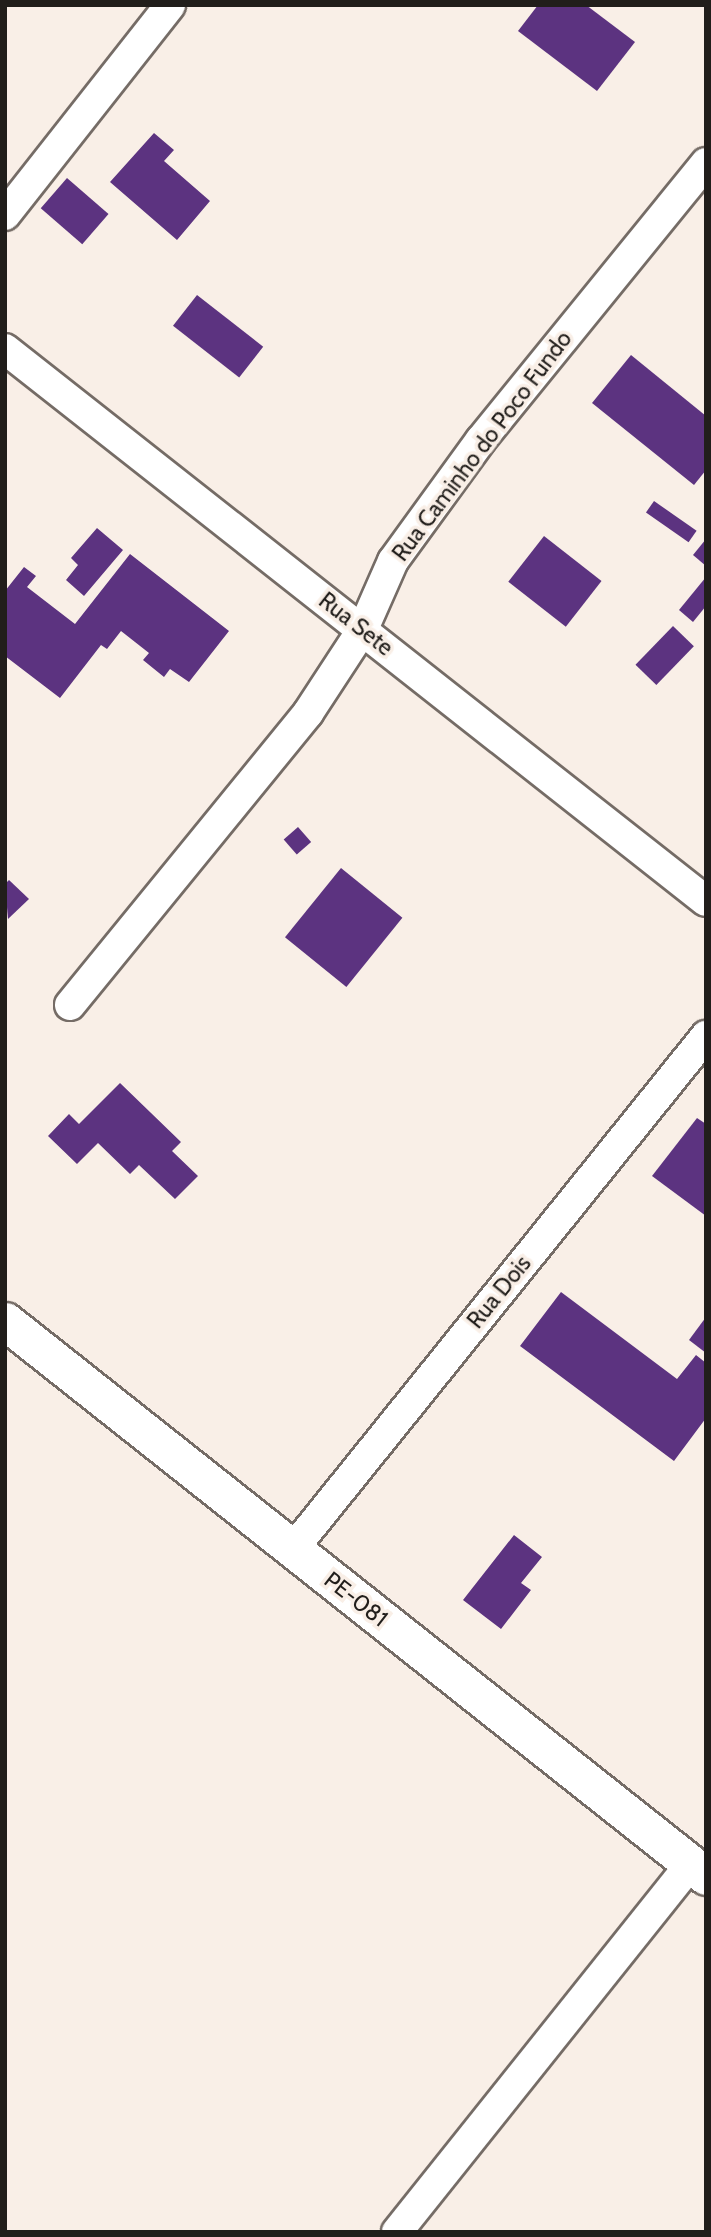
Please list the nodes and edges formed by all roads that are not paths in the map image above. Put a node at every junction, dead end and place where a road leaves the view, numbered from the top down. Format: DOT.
graph roads {
  1 [pos="170,5"];
  2 [pos="706,163"];
  3 [pos="5,215"];
  4 [pos="5,349"];
  5 [pos="363,629"];
  6 [pos="706,901"];
  7 [pos="70,1005"];
  8 [pos="706,1036"];
  9 [pos="5,1321"];
  10 [pos="293,1549"];
  11 [pos="698,1870"];
  12 [pos="397,2232"];
  1 -- 3 [label="street"];
  2 -- 5 [label="street, Rua Caminho do Poco Fundo"];
  4 -- 5 [label="street, Rua Sete"];
  5 -- 6 [label="street, Rua Sete"];
  5 -- 7 [label="street, Rua Caminho do Poco Fundo"];
  8 -- 10 [label="street, Rua Dois"];
  9 -- 10 [label="street, PE-081 / PE-081"];
  10 -- 11 [label="street, PE-081 / PE-081"];
  11 -- 12 [label="street"];
}
